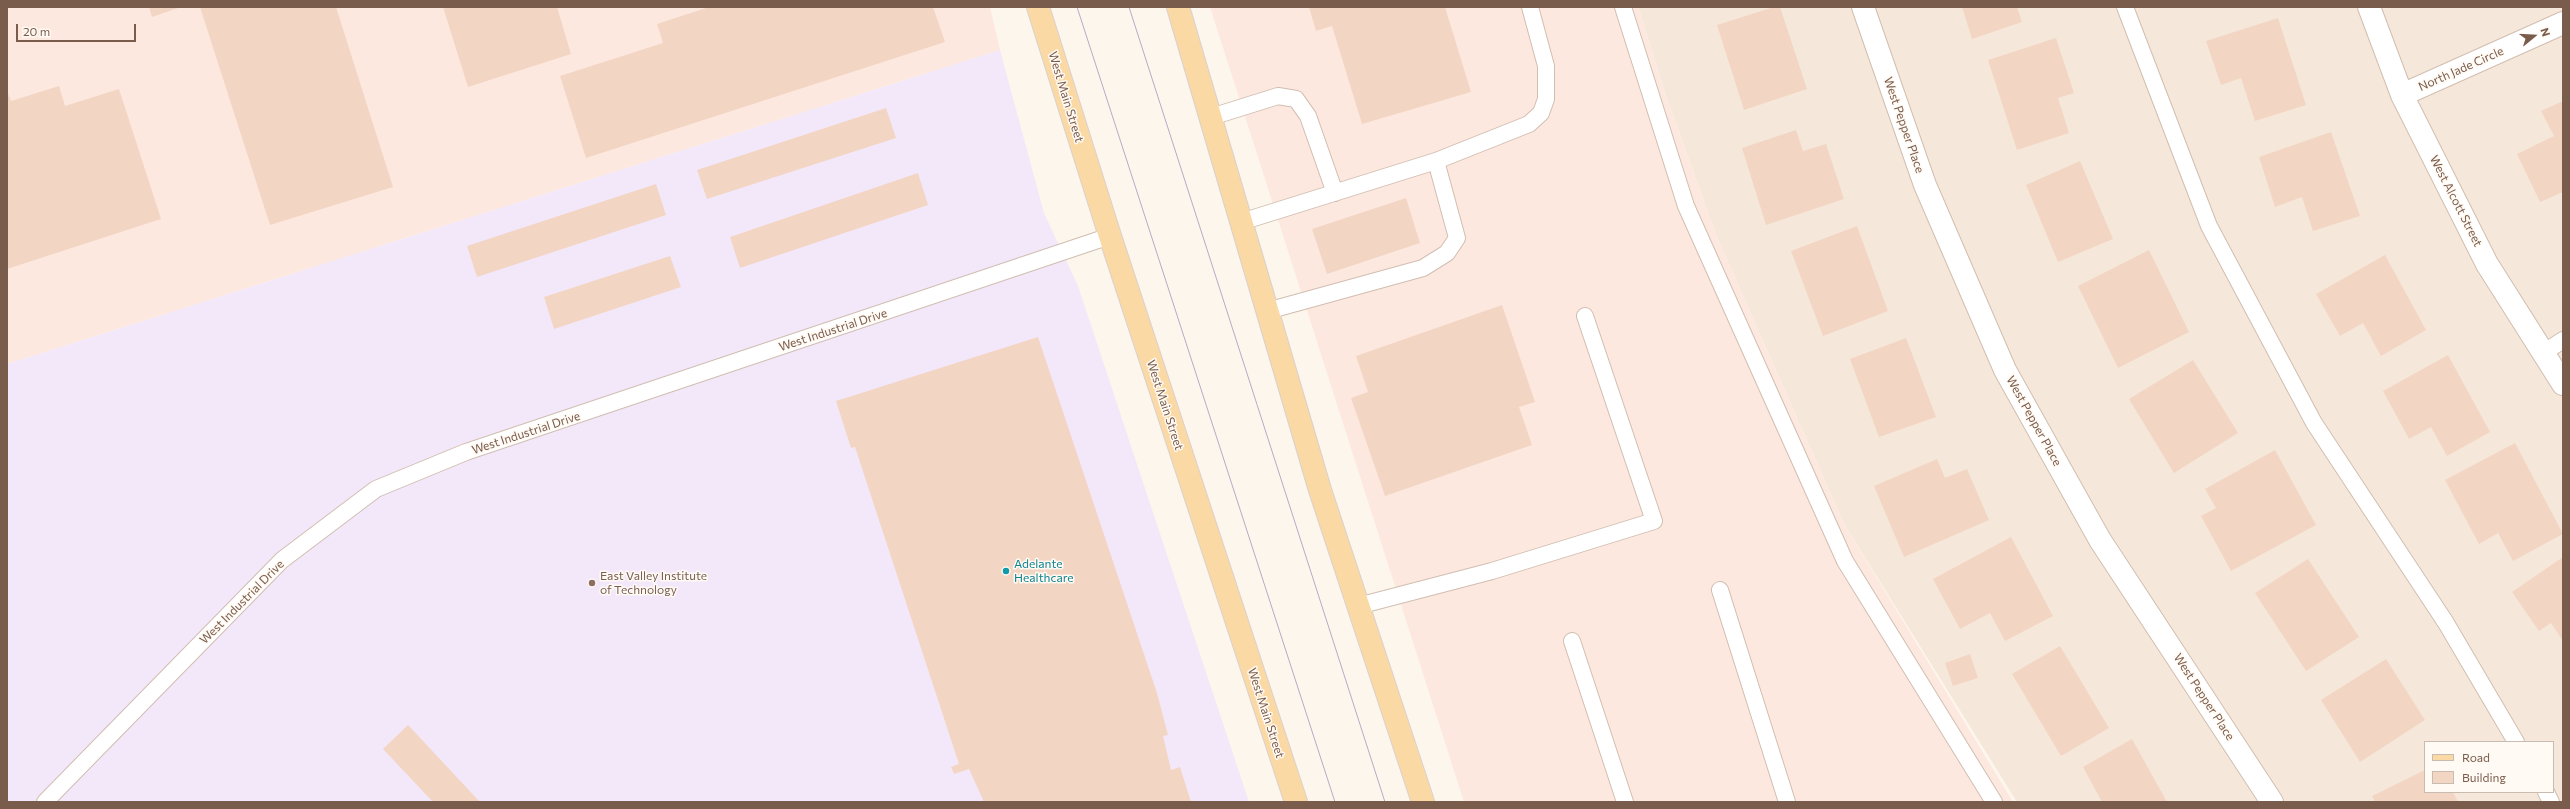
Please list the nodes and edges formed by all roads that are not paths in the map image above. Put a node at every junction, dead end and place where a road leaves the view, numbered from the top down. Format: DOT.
graph roads {
  1 [pos="1038,7"];
  2 [pos="1178,7"];
  3 [pos="1530,7"];
  4 [pos="1623,7"];
  5 [pos="1863,7"];
  6 [pos="2124,7"];
  7 [pos="2369,7"];
  8 [pos="2563,22"];
  9 [pos="2402,95"];
  10 [pos="1211,118"];
  11 [pos="1436,161"];
  12 [pos="1335,193"];
  13 [pos="1241,222"];
  14 [pos="1110,236"];
  15 [pos="1267,311"];
  16 [pos="1585,316"];
  17 [pos="2563,340"];
  18 [pos="2543,353"];
  19 [pos="2563,384"];
  20 [pos="1720,590"];
  21 [pos="1358,606"];
  22 [pos="1572,641"];
  23 [pos="2515,741"];
  24 [pos="2547,793"];
  25 [pos="45,802"];
  26 [pos="1296,802"];
  27 [pos="1423,802"];
  28 [pos="1625,802"];
  29 [pos="1787,802"];
  30 [pos="1994,802"];
  31 [pos="2272,802"];
  32 [pos="2552,802"];
  1 -- 14 [label="main road, West Main Street"];
  2 -- 10 [label="main road"];
  3 -- 11 [label="lane"];
  4 -- 30 [label="lane"];
  5 -- 31 [label="street, West Pepper Place"];
  6 -- 23 [label="lane"];
  7 -- 9 [label="street, West Alcott Street"];
  8 -- 9 [label="street, North Jade Circle"];
  9 -- 18 [label="street, West Alcott Street"];
  10 -- 12 [label="lane"];
  10 -- 13 [label="main road"];
  11 -- 12 [label="lane"];
  11 -- 15 [label="lane"];
  12 -- 13 [label="lane"];
  13 -- 15 [label="main road"];
  14 -- 25 [label="lane, West Industrial Drive"];
  14 -- 26 [label="main road, West Main Street"];
  15 -- 21 [label="main road"];
  16 -- 21 [label="lane"];
  17 -- 18 [label="lane"];
  18 -- 19 [label="street, West Alcott Street"];
  20 -- 29 [label="lane"];
  21 -- 27 [label="main road"];
  22 -- 28 [label="lane"];
  24 -- 32 [label="lane"];
}
